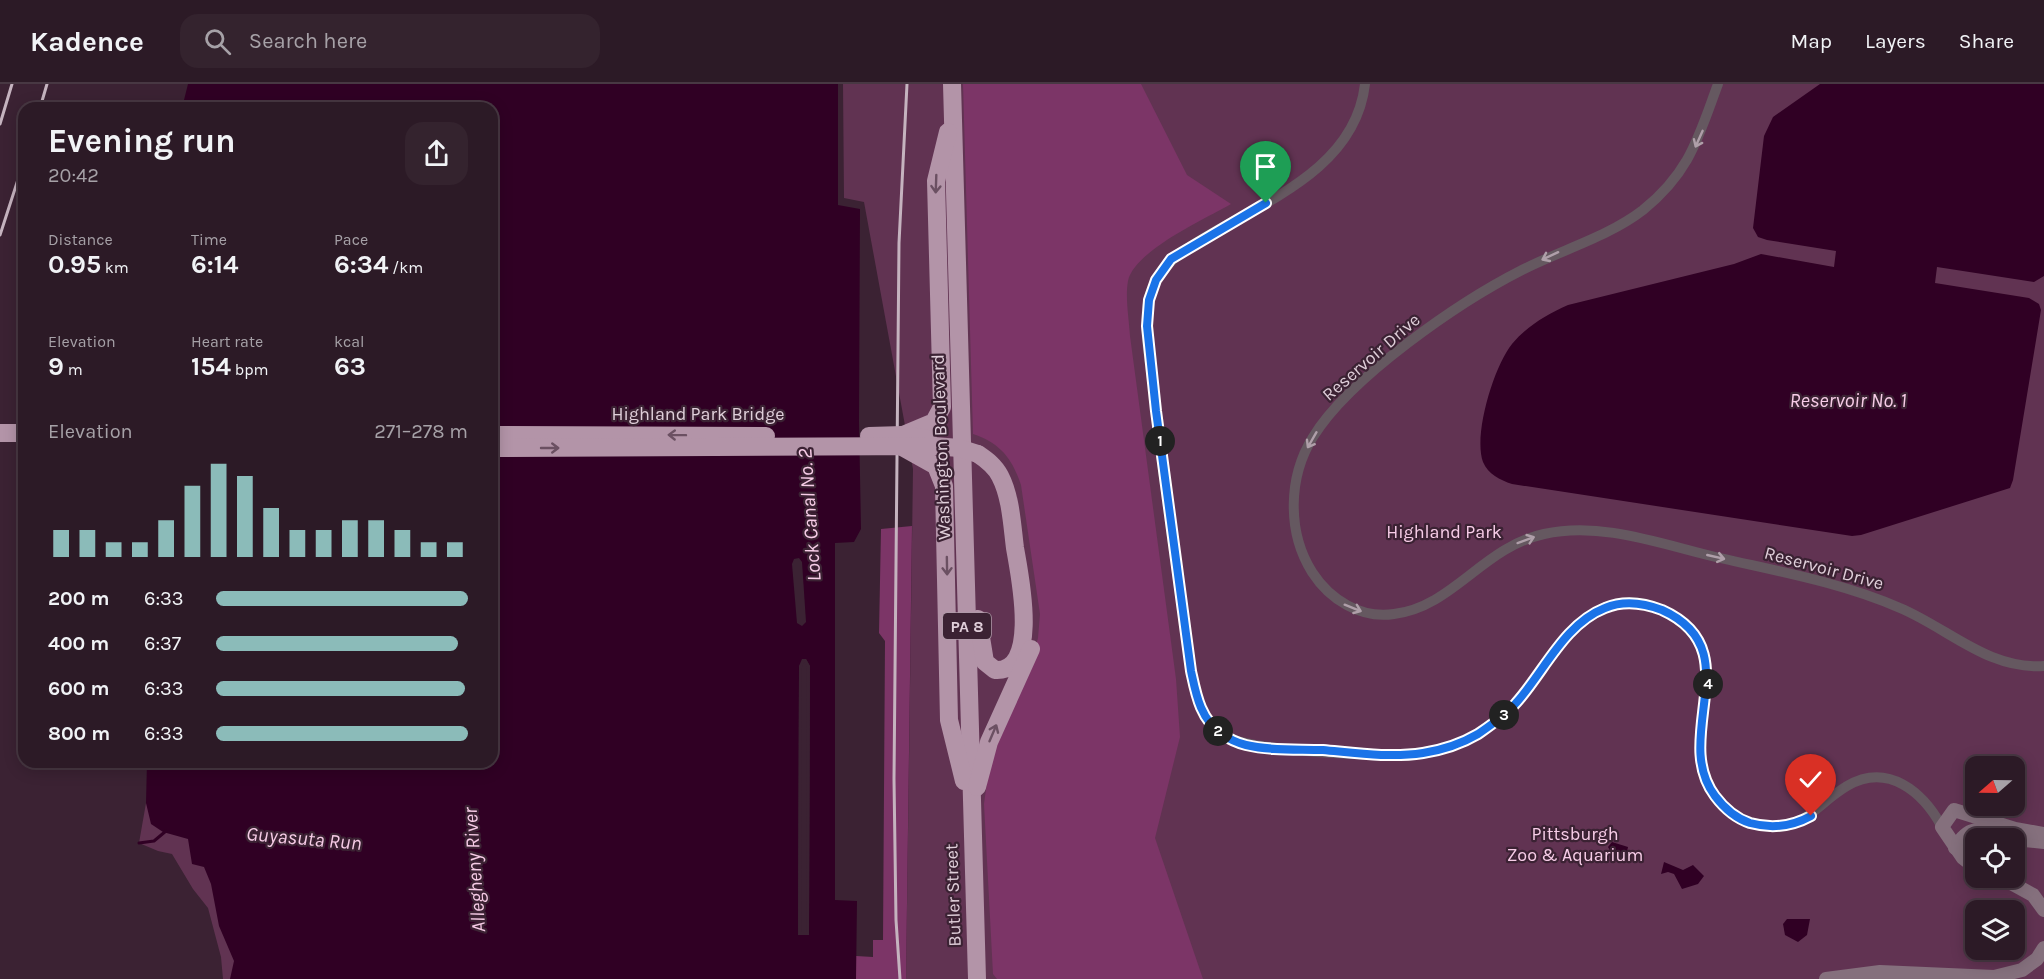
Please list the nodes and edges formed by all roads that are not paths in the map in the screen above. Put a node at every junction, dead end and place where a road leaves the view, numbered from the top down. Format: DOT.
graph roads {
  1 [pos="952,84"];
  2 [pos="1365,84"];
  3 [pos="1718,84"];
  4 [pos="953,106"];
  5 [pos="0,433"];
  6 [pos="18,433"];
  7 [pos="498,435"];
  8 [pos="903,441"];
  9 [pos="0,446"];
  10 [pos="18,446"];
  11 [pos="972,447"];
  12 [pos="498,448"];
  13 [pos="2044,666"];
  14 [pos="971,810"];
  15 [pos="1942,826"];
  16 [pos="1965,834"];
  17 [pos="2044,834"];
  18 [pos="2025,840"];
  19 [pos="2044,842"];
  20 [pos="1955,848"];
  21 [pos="1965,858"];
  22 [pos="2020,888"];
  23 [pos="2044,910"];
  24 [pos="2044,948"];
  25 [pos="977,979"];
  26 [pos="1826,979"];
  1 -- 4 [label="highway, Washington Boulevard / PA 8"];
  2 -- 15 [label="street"];
  3 -- 13 [label="street, Reservoir Drive, one-way"];
  4 -- 8 [label="highway, one-way"];
  4 -- 11 [label="highway, Washington Boulevard / PA 8"];
  5 -- 6 [label="highway"];
  8 -- 7 [label="highway, Highland Park Bridge, one-way, bridge"];
  8 -- 11 [label="highway, bridge"];
  12 -- 8 [label="highway, Highland Park Bridge, one-way, bridge"];
  8 -- 14 [label="highway, one-way"];
  9 -- 10 [label="highway"];
  11 -- 11 [label="highway"];
  11 -- 14 [label="highway, Washington Boulevard / PA 8"];
  14 -- 11 [label="highway, one-way"];
  14 -- 25 [label="highway, Butler Street / PA 8"];
  15 -- 17 [label="main road"];
  15 -- 20 [label="main road"];
  16 -- 20 [label="main road"];
  18 -- 19 [label="main road"];
  20 -- 21 [label="main road"];
  22 -- 23 [label="main road"];
  24 -- 26 [label="main road"];
}
